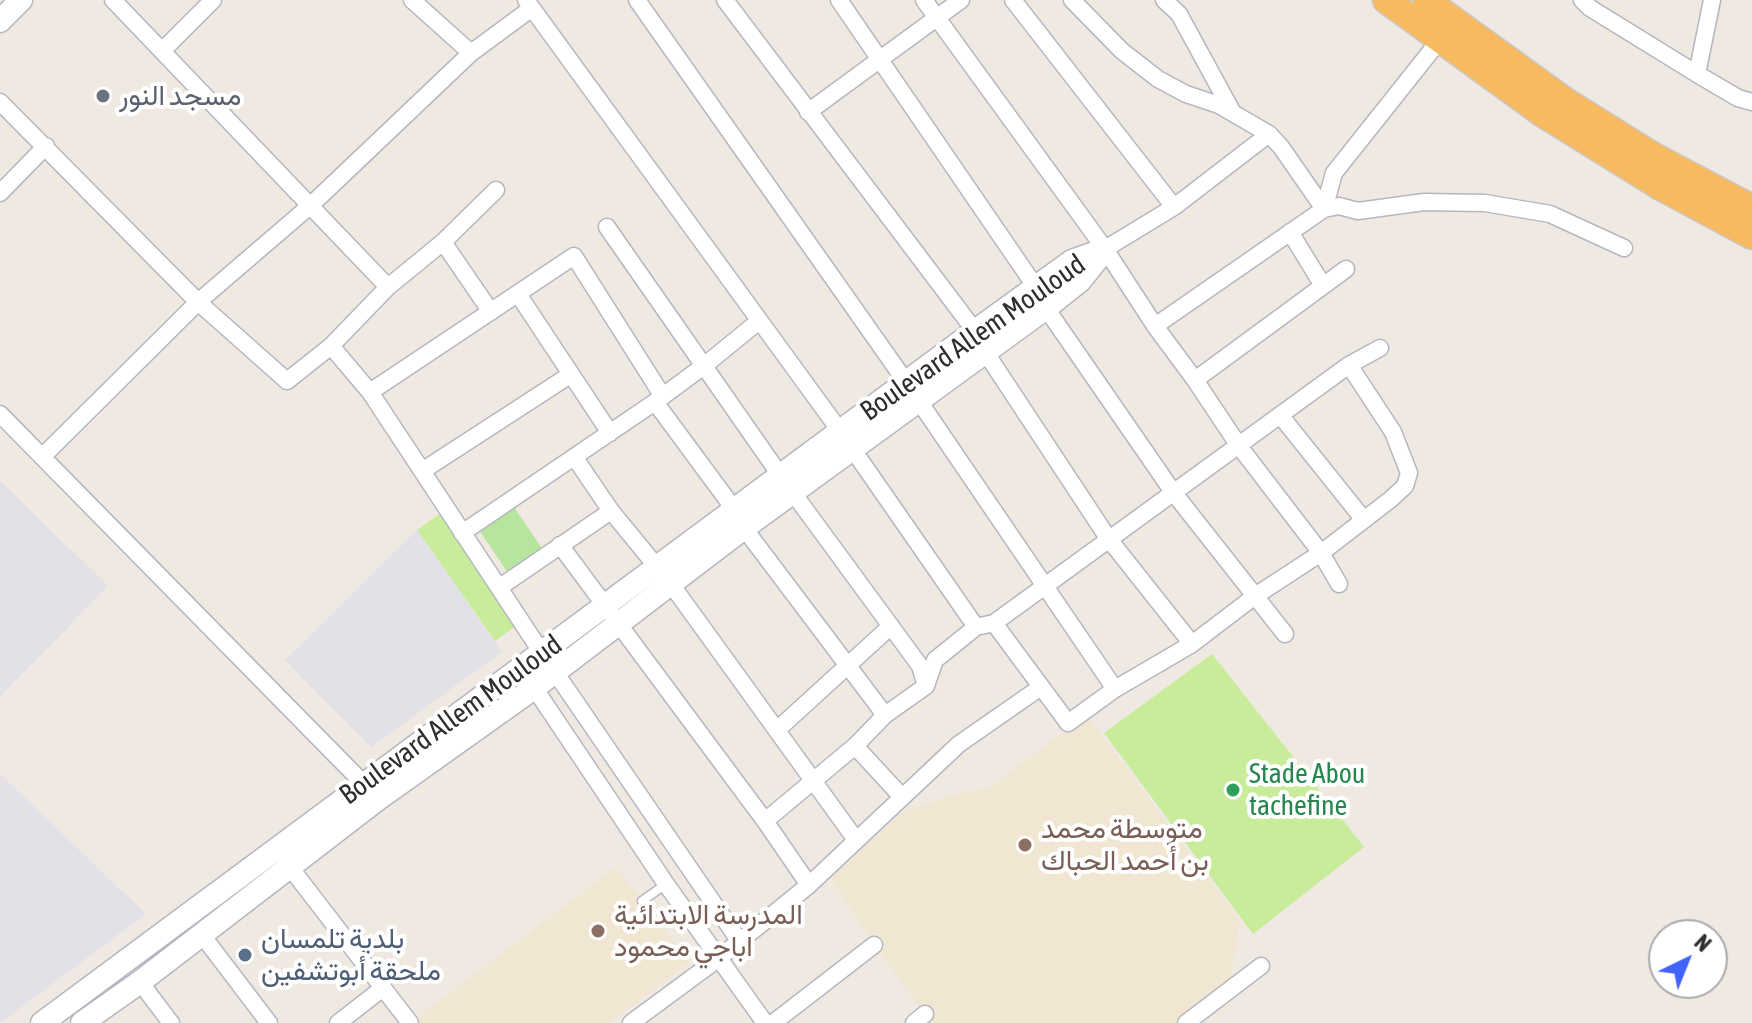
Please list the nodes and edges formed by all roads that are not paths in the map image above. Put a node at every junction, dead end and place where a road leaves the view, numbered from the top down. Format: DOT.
graph roads {
  1 [pos="21,0"];
  2 [pos="113,0"];
  3 [pos="213,0"];
  4 [pos="412,0"];
  5 [pos="637,0"];
  6 [pos="725,0"];
  7 [pos="839,0"];
  8 [pos="924,0"];
  9 [pos="961,0"];
  10 [pos="1013,0"];
  11 [pos="1072,0"];
  12 [pos="1164,0"];
  13 [pos="1386,0"];
  14 [pos="1426,0"];
  15 [pos="1582,0"];
  16 [pos="1712,0"];
  17 [pos="529,4"];
  18 [pos="937,17"];
  19 [pos="0,21"];
  20 [pos="1439,41"];
  21 [pos="162,51"];
  22 [pos="471,53"];
  23 [pos="879,59"];
  24 [pos="1697,74"];
  25 [pos="0,102"];
  26 [pos="1750,103"];
  27 [pos="808,112"];
  28 [pos="1234,114"];
  29 [pos="1269,134"];
  30 [pos="46,146"];
  31 [pos="496,190"];
  32 [pos="0,193"];
  33 [pos="311,205"];
  34 [pos="1174,207"];
  35 [pos="1752,208"];
  36 [pos="1324,209"];
  37 [pos="607,227"];
  38 [pos="1290,232"];
  39 [pos="1752,236"];
  40 [pos="443,242"];
  41 [pos="1624,248"];
  42 [pos="1105,249"];
  43 [pos="1346,269"];
  44 [pos="1322,284"];
  45 [pos="388,287"];
  46 [pos="518,294"];
  47 [pos="1041,299"];
  48 [pos="198,302"];
  49 [pos="491,312"];
  50 [pos="759,321"];
  51 [pos="1155,326"];
  52 [pos="975,331"];
  53 [pos="331,346"];
  54 [pos="1380,348"];
  55 [pos="986,353"];
  56 [pos="705,365"];
  57 [pos="1349,365"];
  58 [pos="570,375"];
  59 [pos="1195,380"];
  60 [pos="370,392"];
  61 [pos="912,392"];
  62 [pos="658,398"];
  63 [pos="0,414"];
  64 [pos="1280,415"];
  65 [pos="610,433"];
  66 [pos="846,440"];
  67 [pos="1239,446"];
  68 [pos="42,457"];
  69 [pos="575,458"];
  70 [pos="422,471"];
  71 [pos="780,475"];
  72 [pos="1173,492"];
  73 [pos="794,493"];
  74 [pos="611,511"];
  75 [pos="739,518"];
  76 [pos="1364,520"];
  77 [pos="462,533"];
  78 [pos="1108,538"];
  79 [pos="560,545"];
  80 [pos="1321,553"];
  81 [pos="664,576"];
  82 [pos="1339,584"];
  83 [pos="1044,585"];
  84 [pos="500,587"];
  85 [pos="1255,596"];
  86 [pos="611,615"];
  87 [pos="994,623"];
  88 [pos="891,626"];
  89 [pos="976,627"];
  90 [pos="1285,634"];
  91 [pos="1192,644"];
  92 [pos="548,662"];
  93 [pos="521,668"];
  94 [pos="848,668"];
  95 [pos="926,686"];
  96 [pos="1041,687"];
  97 [pos="534,688"];
  98 [pos="1115,689"];
  99 [pos="885,715"];
  100 [pos="777,730"];
  101 [pos="855,746"];
  102 [pos="813,783"];
  103 [pos="371,792"];
  104 [pos="902,797"];
  105 [pos="765,821"];
  106 [pos="669,836"];
  107 [pos="856,840"];
  108 [pos="646,854"];
  109 [pos="283,858"];
  110 [pos="666,884"];
  111 [pos="809,885"];
  112 [pos="642,901"];
  113 [pos="202,935"];
  114 [pos="740,942"];
  115 [pos="874,945"];
  116 [pos="719,958"];
  117 [pos="1261,966"];
  118 [pos="140,982"];
  119 [pos="383,988"];
  120 [pos="55,1019"];
  121 [pos="82,1023"];
  122 [pos="171,1023"];
  123 [pos="269,1023"];
  124 [pos="338,1023"];
  125 [pos="410,1023"];
  126 [pos="631,1023"];
  127 [pos="765,1023"];
  128 [pos="773,1023"];
  129 [pos="1186,1023"];
  1 -- 19 [label="main road"];
  2 -- 21 [label="street"];
  3 -- 21 [label="street"];
  4 -- 22 [label="street"];
  5 -- 61 [label="street"];
  6 -- 27 [label="street"];
  7 -- 23 [label="street"];
  8 -- 18 [label="street"];
  9 -- 18 [label="street"];
  10 -- 34 [label="street"];
  11 -- 28 [label="street"];
  12 -- 28 [label="street"];
  13 -- 20 [label="highway"];
  14 -- 35 [label="highway"];
  15 -- 24 [label="street"];
  16 -- 24 [label="street"];
  17 -- 22 [label="street"];
  17 -- 50 [label="street"];
  18 -- 23 [label="street"];
  18 -- 42 [label="street"];
  20 -- 36 [label="street"];
  20 -- 39 [label="highway"];
  21 -- 33 [label="street"];
  22 -- 33 [label="street"];
  23 -- 27 [label="street"];
  23 -- 47 [label="street"];
  24 -- 26 [label="street"];
  25 -- 30 [label="street"];
  27 -- 52 [label="street"];
  28 -- 29 [label="street"];
  29 -- 34 [label="street"];
  29 -- 36 [label="street"];
  30 -- 32 [label="street"];
  30 -- 48 [label="street"];
  31 -- 40 [label="street"];
  33 -- 45 [label="street"];
  33 -- 48 [label="street"];
  34 -- 42 [label="street"];
  36 -- 38 [label="street"];
  36 -- 41 [label="street"];
  37 -- 56 [label="street"];
  38 -- 44 [label="street"];
  38 -- 51 [label="street"];
  40 -- 45 [label="street"];
  40 -- 49 [label="street"];
  42 -- 47 [label="main road, Boulevard Allem Mouloud"];
  42 -- 51 [label="street"];
  43 -- 44 [label="street"];
  44 -- 59 [label="street"];
  45 -- 53 [label="street"];
  46 -- 49 [label="street"];
  46 -- 58 [label="street"];
  46 -- 62 [label="street"];
  47 -- 52 [label="main road, Boulevard Allem Mouloud"];
  47 -- 55 [label="main road, Boulevard Allem Mouloud"];
  47 -- 72 [label="street"];
  48 -- 53 [label="street"];
  48 -- 68 [label="street"];
  49 -- 60 [label="street"];
  50 -- 56 [label="street"];
  50 -- 66 [label="street"];
  51 -- 59 [label="street"];
  52 -- 55 [label="street"];
  52 -- 61 [label="main road, Boulevard Allem Mouloud"];
  53 -- 60 [label="street"];
  54 -- 57 [label="street"];
  55 -- 61 [label="main road, Boulevard Allem Mouloud"];
  55 -- 78 [label="street"];
  56 -- 62 [label="street"];
  56 -- 71 [label="street"];
  57 -- 64 [label="street"];
  57 -- 76 [label="street"];
  58 -- 65 [label="street"];
  58 -- 70 [label="street"];
  59 -- 67 [label="street"];
  60 -- 70 [label="street"];
  61 -- 66 [label="main road, Boulevard Allem Mouloud"];
  61 -- 83 [label="street"];
  62 -- 65 [label="street"];
  62 -- 75 [label="street"];
  63 -- 68 [label="street"];
  64 -- 67 [label="street"];
  64 -- 76 [label="street"];
  65 -- 69 [label="street"];
  66 -- 71 [label="main road, Boulevard Allem Mouloud"];
  66 -- 73 [label="main road, Boulevard Allem Mouloud"];
  66 -- 89 [label="street"];
  67 -- 72 [label="street"];
  67 -- 80 [label="street"];
  68 -- 103 [label="street"];
  69 -- 74 [label="street"];
  69 -- 77 [label="street"];
  70 -- 77 [label="street"];
  71 -- 73 [label="street"];
  71 -- 75 [label="main road, Boulevard Allem Mouloud"];
  72 -- 78 [label="street"];
  72 -- 85 [label="street"];
  73 -- 75 [label="main road, Boulevard Allem Mouloud"];
  73 -- 88 [label="street"];
  74 -- 79 [label="street"];
  74 -- 81 [label="street"];
  75 -- 81 [label="main road, Boulevard Allem Mouloud"];
  75 -- 94 [label="street"];
  76 -- 80 [label="street"];
  77 -- 84 [label="street"];
  78 -- 83 [label="street"];
  78 -- 91 [label="street"];
  79 -- 84 [label="street"];
  79 -- 86 [label="street"];
  80 -- 82 [label="street"];
  80 -- 85 [label="street"];
  81 -- 86 [label="main road, Boulevard Allem Mouloud"];
  81 -- 100 [label="street"];
  83 -- 87 [label="street"];
  83 -- 98 [label="street"];
  84 -- 92 [label="street"];
  85 -- 90 [label="street"];
  85 -- 91 [label="street"];
  86 -- 92 [label="main road, Boulevard Allem Mouloud"];
  86 -- 105 [label="street"];
  87 -- 89 [label="street"];
  87 -- 96 [label="street"];
  88 -- 94 [label="street"];
  88 -- 95 [label="street"];
  89 -- 95 [label="street"];
  91 -- 98 [label="street"];
  92 -- 93 [label="main road, Boulevard Allem Mouloud"];
  92 -- 97 [label="main road, Boulevard Allem Mouloud"];
  92 -- 106 [label="street"];
  93 -- 97 [label="street"];
  93 -- 103 [label="main road, Boulevard Allem Mouloud"];
  94 -- 99 [label="street"];
  94 -- 100 [label="street"];
  95 -- 99 [label="street"];
  96 -- 98 [label="street"];
  96 -- 104 [label="street"];
  97 -- 103 [label="main road, Boulevard Allem Mouloud"];
  97 -- 108 [label="street"];
  99 -- 101 [label="street"];
  100 -- 102 [label="street"];
  101 -- 102 [label="street"];
  101 -- 104 [label="street"];
  102 -- 105 [label="street"];
  102 -- 107 [label="street"];
  103 -- 109 [label="main road, Boulevard Allem Mouloud"];
  104 -- 107 [label="street"];
  105 -- 111 [label="street"];
  106 -- 108 [label="street"];
  106 -- 114 [label="street"];
  107 -- 111 [label="street"];
  108 -- 110 [label="street"];
  109 -- 113 [label="main road, Boulevard Allem Mouloud"];
  109 -- 119 [label="street"];
  109 -- 120 [label="main road, Boulevard Allem Mouloud"];
  110 -- 112 [label="lane"];
  110 -- 116 [label="street"];
  111 -- 114 [label="street"];
  113 -- 118 [label="main road, Boulevard Allem Mouloud"];
  113 -- 123 [label="street"];
  114 -- 116 [label="street"];
  115 -- 128 [label="street"];
  116 -- 126 [label="street"];
  116 -- 127 [label="street"];
  117 -- 129 [label="street"];
  118 -- 121 [label="main road, Boulevard Allem Mouloud"];
  118 -- 122 [label="street"];
  119 -- 124 [label="street"];
  119 -- 125 [label="street"];
}
